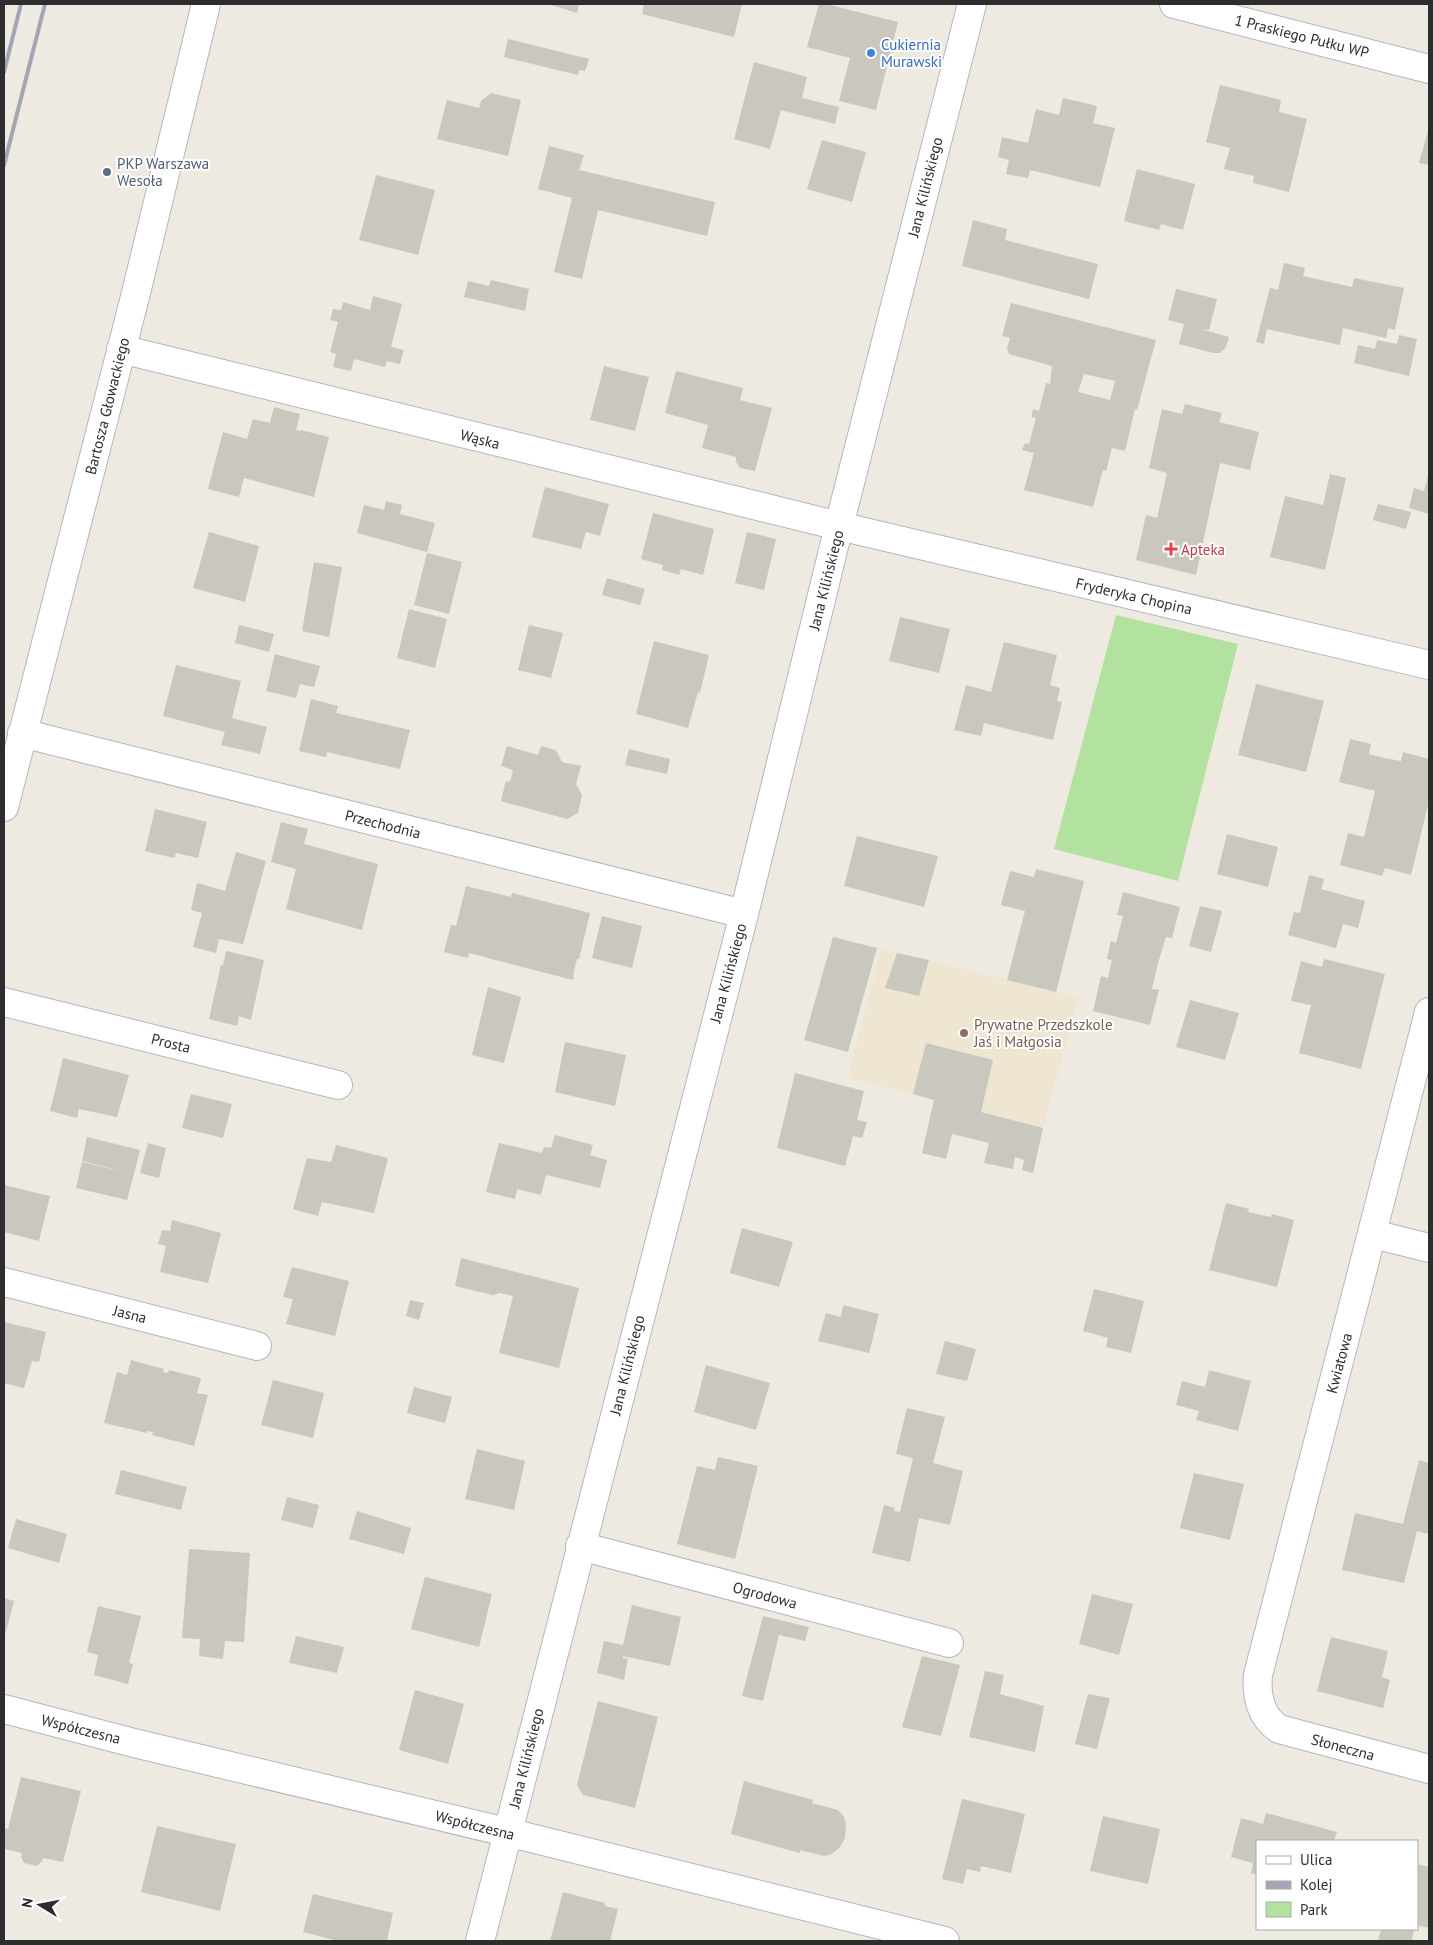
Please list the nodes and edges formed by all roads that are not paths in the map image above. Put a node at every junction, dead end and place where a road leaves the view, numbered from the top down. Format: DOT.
graph roads {
  1 [pos="206,4"];
  2 [pos="972,4"];
  3 [pos="1174,4"];
  4 [pos="1429,69"];
  5 [pos="121,349"];
  6 [pos="839,526"];
  7 [pos="1429,665"];
  8 [pos="22,733"];
  9 [pos="4,807"];
  10 [pos="744,914"];
  11 [pos="4,1002"];
  12 [pos="1429,1012"];
  13 [pos="338,1085"];
  14 [pos="1373,1234"];
  15 [pos="1429,1248"];
  16 [pos="4,1282"];
  17 [pos="257,1346"];
  18 [pos="580,1546"];
  19 [pos="949,1643"];
  20 [pos="4,1709"];
  21 [pos="1264,1714"];
  22 [pos="1429,1769"];
  23 [pos="507,1832"];
  24 [pos="480,1941"];
  25 [pos="945,1941"];
  1 -- 5 [label="street, Bartosza Głowackiego"];
  2 -- 6 [label="street, Jana Kilińskiego"];
  3 -- 4 [label="street, 1 Praskiego Pułku WP"];
  5 -- 6 [label="street, Wąska"];
  5 -- 8 [label="street, Bartosza Głowackiego"];
  6 -- 7 [label="street, Fryderyka Chopina"];
  6 -- 10 [label="street, Jana Kilińskiego"];
  8 -- 9 [label="street, Bartosza Głowackiego"];
  8 -- 10 [label="street, Przechodnia"];
  10 -- 18 [label="street, Jana Kilińskiego"];
  11 -- 13 [label="street, Prosta"];
  12 -- 14 [label="street, Kwiatowa"];
  14 -- 15 [label="street"];
  14 -- 21 [label="street, Kwiatowa"];
  16 -- 17 [label="street, Jasna"];
  18 -- 19 [label="street, Ogrodowa"];
  18 -- 23 [label="street, Jana Kilińskiego"];
  20 -- 23 [label="street, Współczesna"];
  21 -- 22 [label="street, Słoneczna"];
  23 -- 24 [label="street, Jana Kilińskiego"];
  23 -- 25 [label="street, Współczesna"];
}
